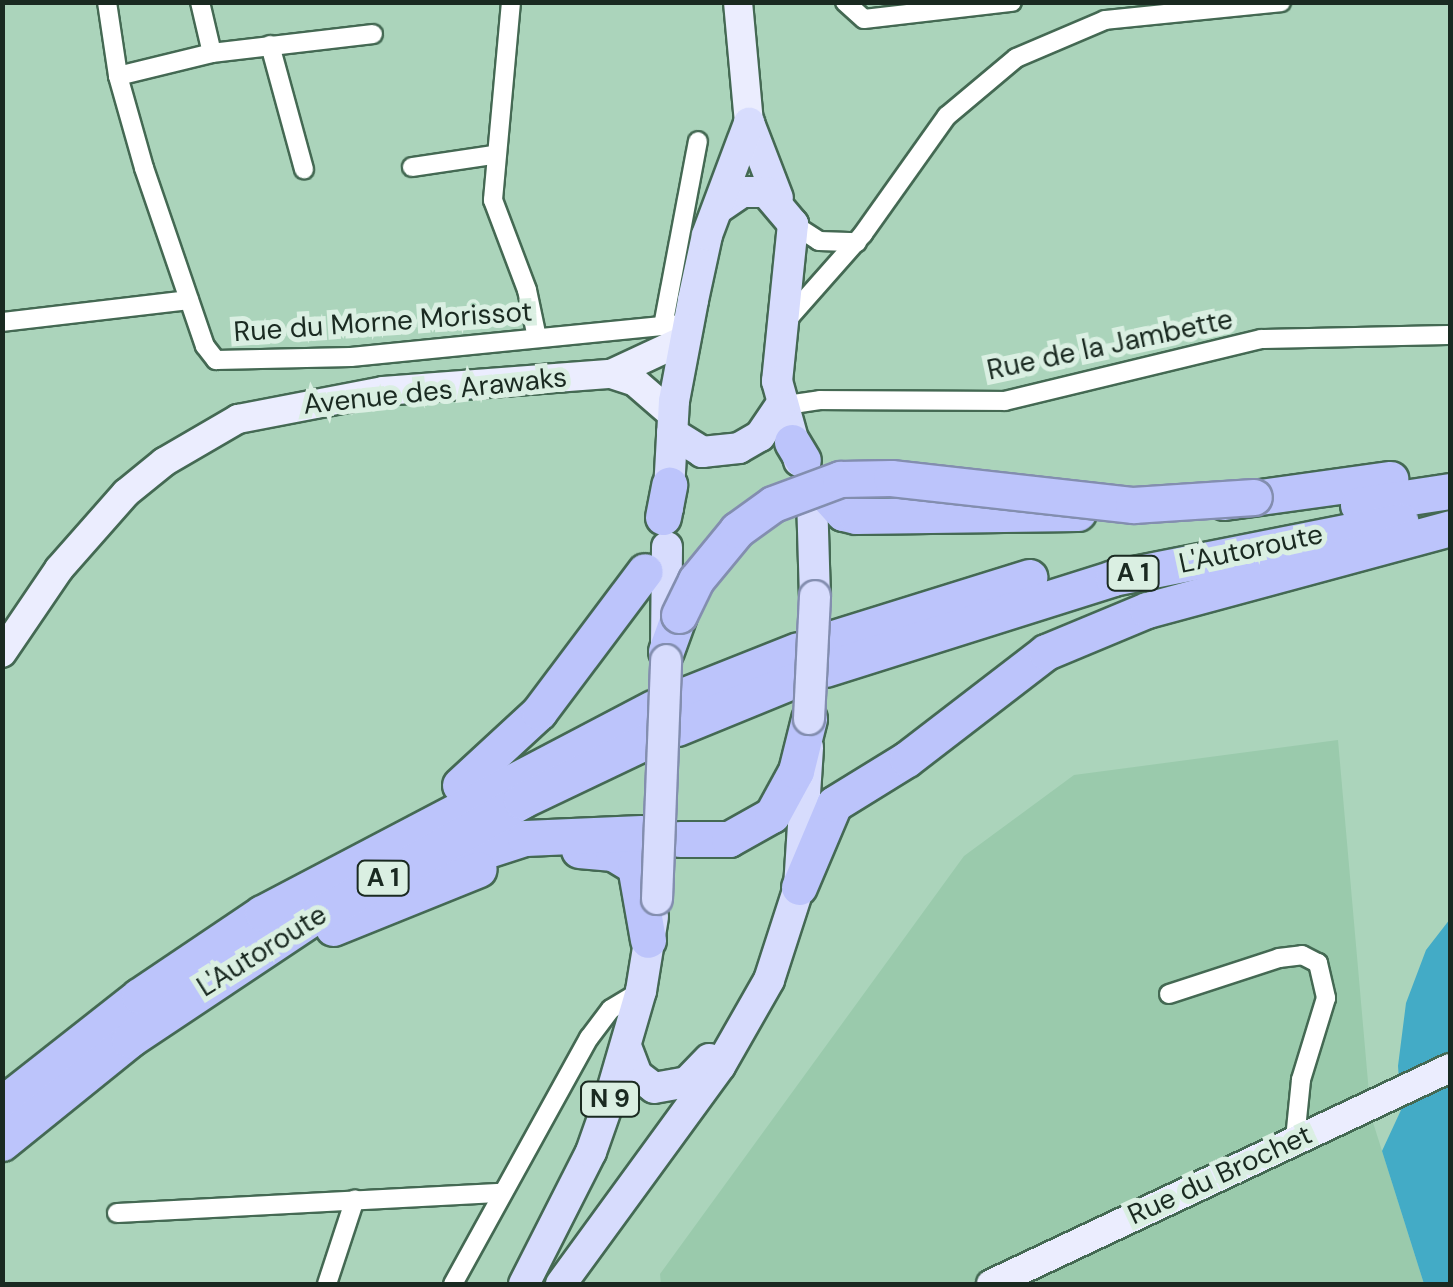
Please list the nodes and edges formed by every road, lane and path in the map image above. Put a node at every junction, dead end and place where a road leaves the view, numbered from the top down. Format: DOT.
graph roads {
  1 [pos="108,2"];
  2 [pos="200,2"];
  3 [pos="512,2"];
  4 [pos="738,2"];
  5 [pos="845,2"];
  6 [pos="1012,2"];
  7 [pos="1276,3"];
  8 [pos="961,7"];
  9 [pos="373,34"];
  10 [pos="270,45"];
  11 [pos="212,53"];
  12 [pos="118,76"];
  13 [pos="749,123"];
  14 [pos="698,140"];
  15 [pos="492,155"];
  16 [pos="412,167"];
  17 [pos="304,169"];
  18 [pos="720,207"];
  19 [pos="785,211"];
  20 [pos="856,242"];
  21 [pos="189,300"];
  22 [pos="2,322"];
  23 [pos="782,326"];
  24 [pos="679,329"];
  25 [pos="1450,335"];
  26 [pos="537,338"];
  27 [pos="380,354"];
  28 [pos="611,374"];
  29 [pos="383,391"];
  30 [pos="780,406"];
  31 [pos="672,424"];
  32 [pos="798,454"];
  33 [pos="1450,470"];
  34 [pos="1450,491"];
  35 [pos="818,495"];
  36 [pos="1254,497"];
  37 [pos="1450,514"];
  38 [pos="663,527"];
  39 [pos="1450,528"];
  40 [pos="2,653"];
  41 [pos="666,655"];
  42 [pos="812,659"];
  43 [pos="664,718"];
  44 [pos="809,719"];
  45 [pos="641,834"];
  46 [pos="680,839"];
  47 [pos="330,874"];
  48 [pos="800,887"];
  49 [pos="650,898"];
  50 [pos="323,932"];
  51 [pos="648,940"];
  52 [pos="641,991"];
  53 [pos="1169,994"];
  54 [pos="755,1009"];
  55 [pos="129,1040"];
  56 [pos="627,1049"];
  57 [pos="1450,1068"];
  58 [pos="2,1104"];
  59 [pos="1296,1139"];
  60 [pos="2,1143"];
  61 [pos="502,1193"];
  62 [pos="354,1199"];
  63 [pos="117,1213"];
  64 [pos="328,1284"];
  65 [pos="453,1284"];
  66 [pos="524,1284"];
  67 [pos="561,1284"];
  68 [pos="991,1284"];
  1 -- 12 [label="street, Rue du Morne Morissot"];
  2 -- 11 [label="street"];
  3 -- 15 [label="street"];
  4 -- 13 [label="street"];
  5 -- 8 [label="street"];
  6 -- 8 [label="street"];
  7 -- 20 [label="street"];
  9 -- 10 [label="street"];
  10 -- 11 [label="street"];
  10 -- 17 [label="street"];
  11 -- 12 [label="street"];
  12 -- 21 [label="street, Rue du Morne Morissot"];
  13 -- 18 [label="main road"];
  13 -- 19 [label="main road"];
  14 -- 24 [label="street"];
  15 -- 16 [label="street"];
  15 -- 26 [label="street"];
  18 -- 19 [label="main road"];
  18 -- 24 [label="main road"];
  19 -- 20 [label="street"];
  19 -- 23 [label="main road"];
  20 -- 23 [label="street"];
  21 -- 22 [label="street"];
  21 -- 27 [label="street, Rue du Morne Morissot"];
  23 -- 30 [label="main road"];
  24 -- 26 [label="street, Rue du Morne Morissot"];
  24 -- 28 [label="street, Avenue des Arawaks"];
  24 -- 31 [label="main road"];
  25 -- 30 [label="street, Rue de la Jambette"];
  26 -- 27 [label="street, Rue du Morne Morissot"];
  27 -- 29 [label="street"];
  28 -- 29 [label="street, Avenue des Arawaks"];
  28 -- 31 [label="street"];
  29 -- 40 [label="street, Avenue des Arawaks"];
  30 -- 31 [label="main road"];
  30 -- 32 [label="main road"];
  31 -- 38 [label="main road"];
  33 -- 36 [label="highway"];
  34 -- 42 [label="highway, L'Autoroute / A 1"];
  35 -- 36 [label="highway, bridge"];
  35 -- 44 [label="main road, bridge"];
  36 -- 41 [label="highway, bridge"];
  37 -- 42 [label="highway, L'Autoroute / A 1"];
  38 -- 41 [label="main road"];
  38 -- 47 [label="highway"];
  39 -- 48 [label="highway"];
  41 -- 49 [label="main road, bridge"];
  42 -- 43 [label="highway, L'Autoroute / A 1"];
  43 -- 47 [label="highway, L'Autoroute / A 1"];
  43 -- 55 [label="highway, L'Autoroute / A 1"];
  44 -- 46 [label="highway"];
  44 -- 48 [label="main road, N 9"];
  45 -- 50 [label="highway"];
  47 -- 58 [label="highway, L'Autoroute / A 1"];
  48 -- 54 [label="main road, N 9"];
  49 -- 50 [label="highway"];
  49 -- 51 [label="highway"];
  50 -- 55 [label="highway"];
  51 -- 52 [label="main road, N 9"];
  52 -- 56 [label="main road, N 9"];
  52 -- 61 [label="street"];
  53 -- 59 [label="street"];
  54 -- 56 [label="main road"];
  54 -- 67 [label="main road, N 9"];
  55 -- 60 [label="highway, L'Autoroute / A 1"];
  56 -- 66 [label="main road, N 9"];
  57 -- 59 [label="street, Rue du Brochet"];
  59 -- 68 [label="street, Rue du Brochet"];
  61 -- 62 [label="street"];
  61 -- 65 [label="street"];
  62 -- 63 [label="street"];
  62 -- 64 [label="street"];
}
